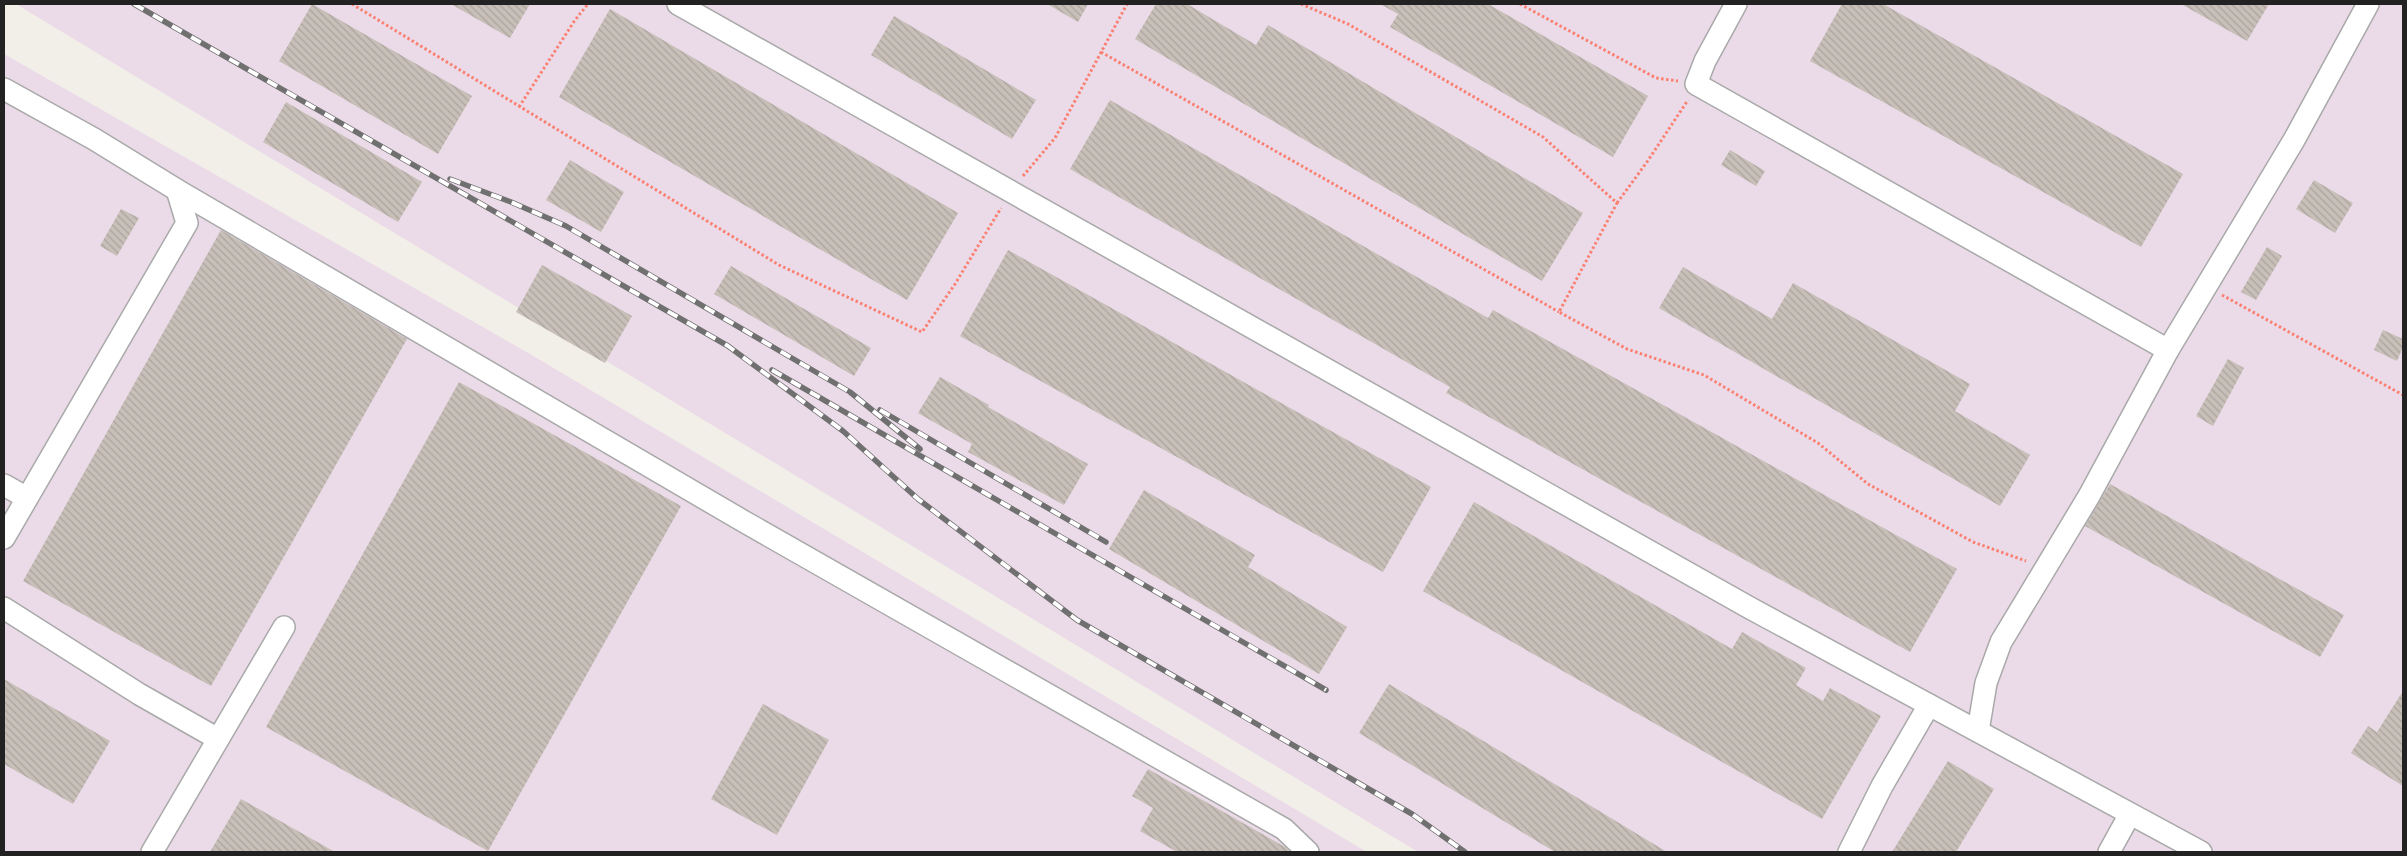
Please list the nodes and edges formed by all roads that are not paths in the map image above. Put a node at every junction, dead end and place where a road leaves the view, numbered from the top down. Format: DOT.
graph roads {
  1 [pos="678,4"];
  2 [pos="1736,4"];
  3 [pos="2368,4"];
  4 [pos="4,89"];
  5 [pos="177,190"];
  6 [pos="2168,350"];
  7 [pos="4,485"];
  8 [pos="27,498"];
  9 [pos="4,538"];
  10 [pos="4,608"];
  11 [pos="284,627"];
  12 [pos="1929,705"];
  13 [pos="1978,731"];
  14 [pos="218,739"];
  15 [pos="2130,814"];
  16 [pos="152,852"];
  17 [pos="1308,852"];
  18 [pos="1849,852"];
  19 [pos="2109,852"];
  20 [pos="2201,852"];
  1 -- 12 [label="lane"];
  2 -- 6 [label="lane"];
  3 -- 6 [label="lane"];
  4 -- 5 [label="lane"];
  5 -- 8 [label="lane"];
  5 -- 17 [label="lane"];
  6 -- 13 [label="lane"];
  7 -- 8 [label="lane"];
  8 -- 9 [label="lane"];
  10 -- 14 [label="lane"];
  11 -- 14 [label="lane"];
  12 -- 13 [label="lane"];
  12 -- 18 [label="lane"];
  13 -- 15 [label="lane"];
  14 -- 16 [label="lane"];
  15 -- 19 [label="lane"];
  15 -- 20 [label="lane"];
}
